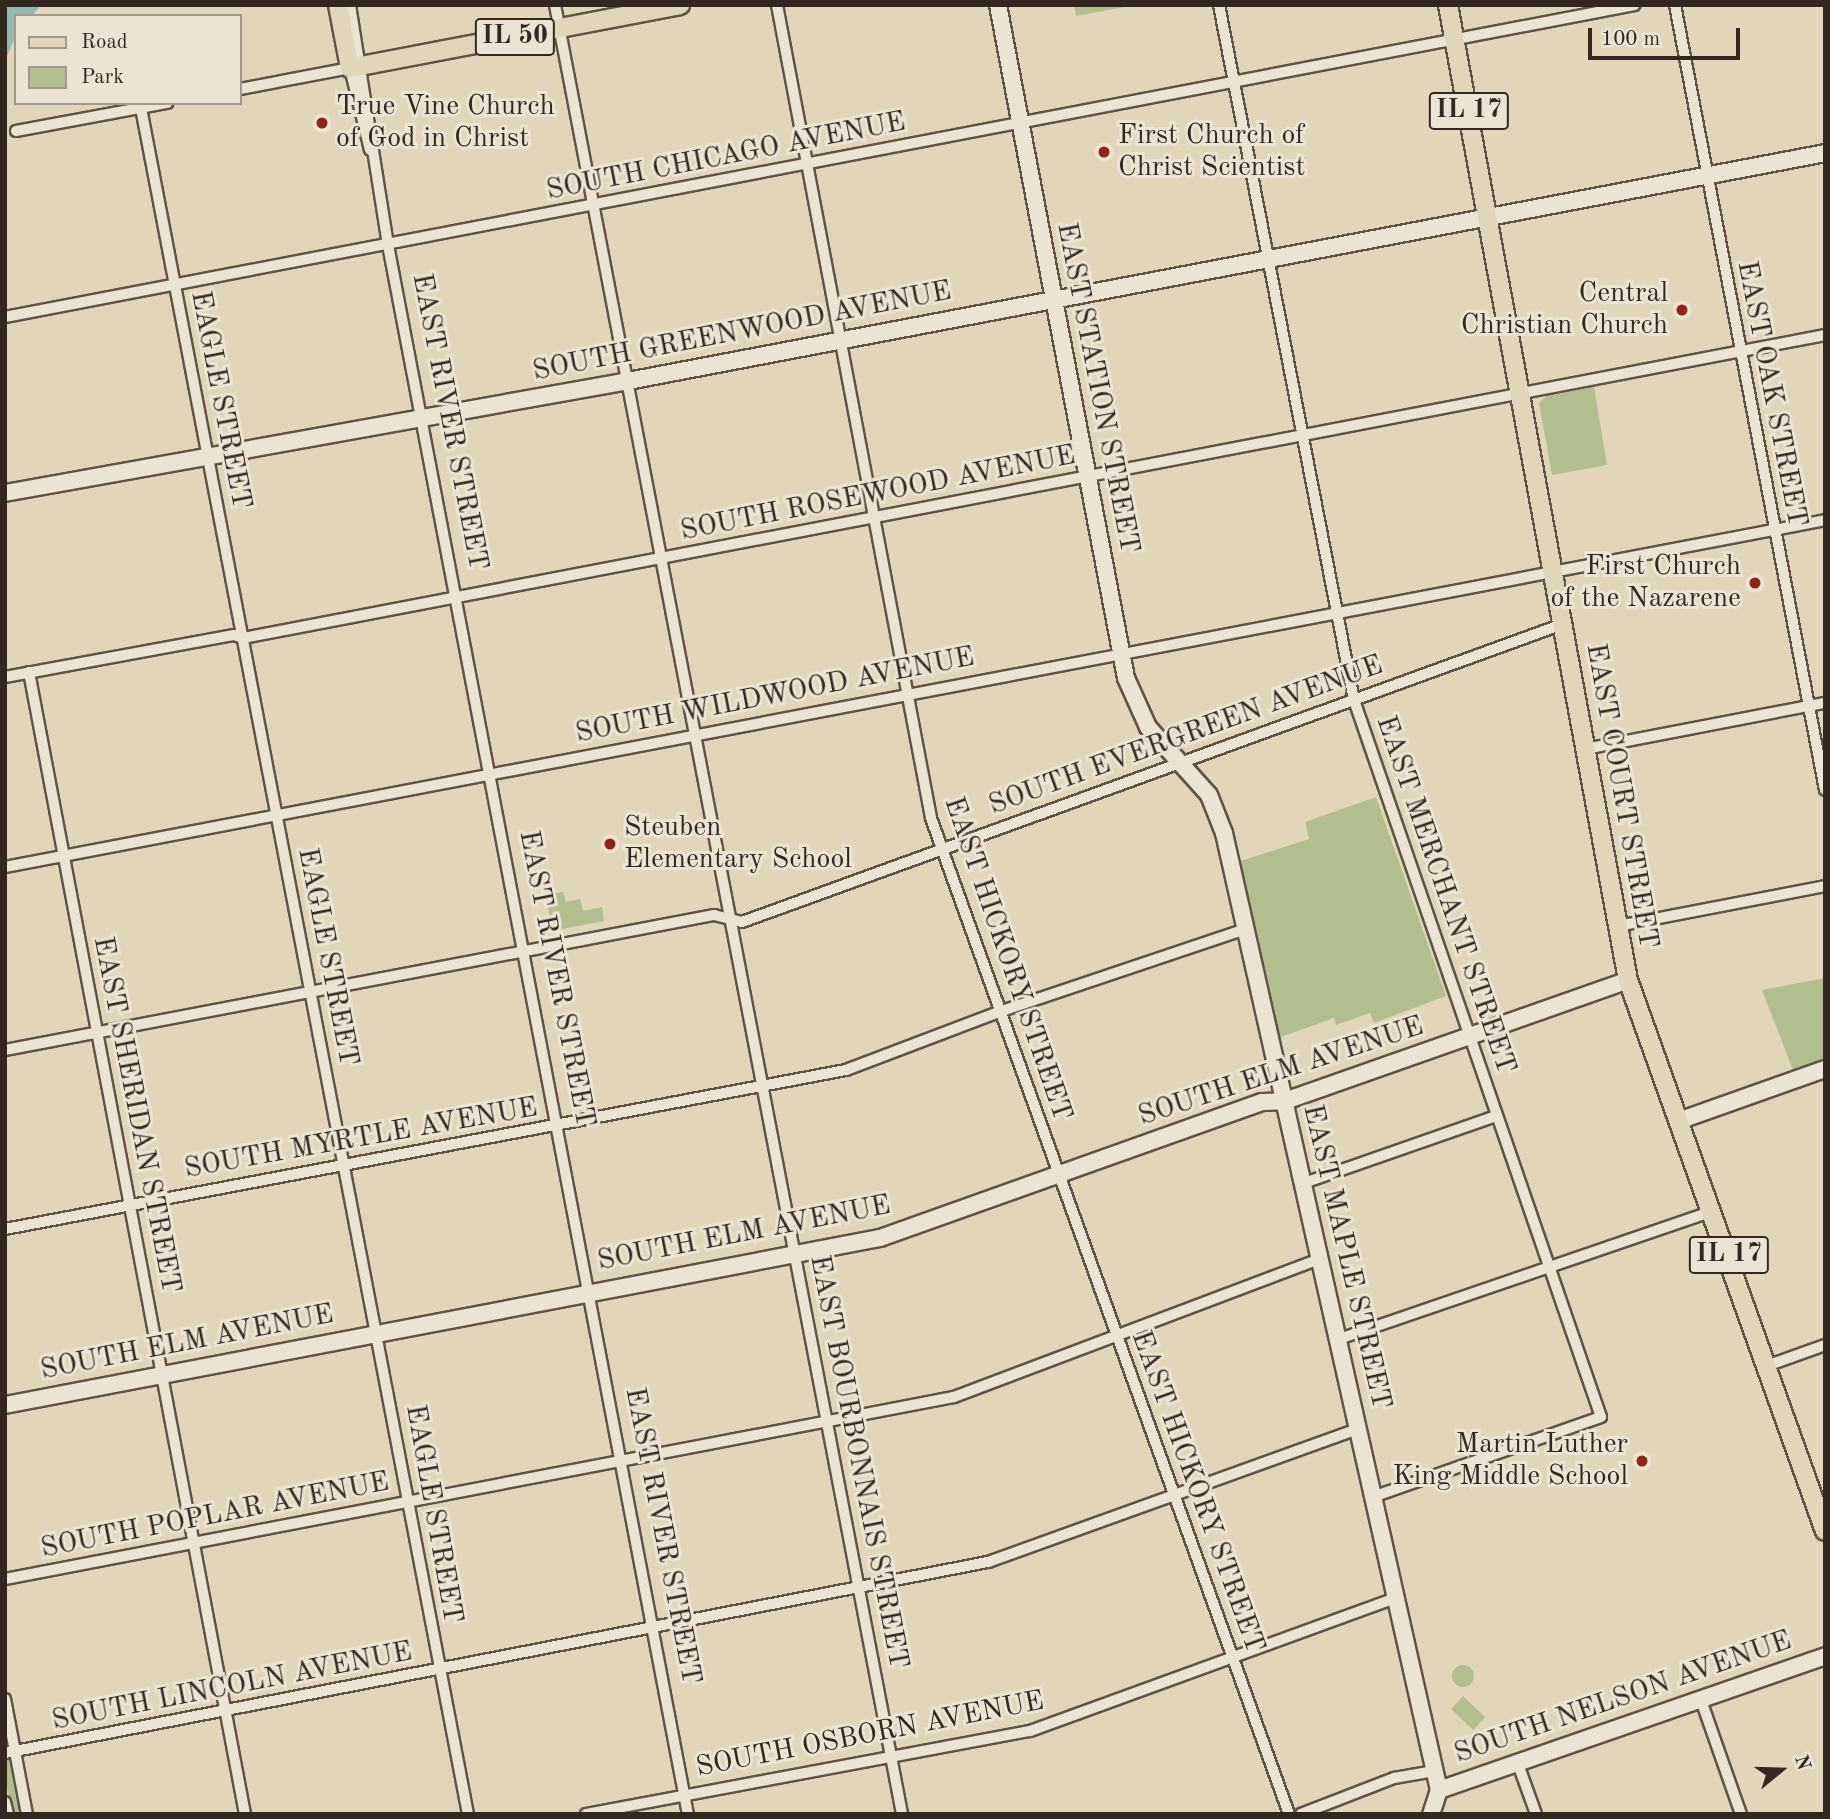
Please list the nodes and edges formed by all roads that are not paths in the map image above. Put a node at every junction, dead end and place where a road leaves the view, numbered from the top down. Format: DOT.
graph roads {
  1 [pos="338,5"];
  2 [pos="350,5"];
  3 [pos="555,5"];
  4 [pos="680,5"];
  5 [pos="777,5"];
  6 [pos="998,5"];
  7 [pos="1219,5"];
  8 [pos="1448,5"];
  9 [pos="1634,5"];
  10 [pos="1675,5"];
  11 [pos="560,28"];
  12 [pos="1455,42"];
  13 [pos="356,67"];
  14 [pos="1234,84"];
  15 [pos="242,89"];
  16 [pos="157,105"];
  17 [pos="141,108"];
  18 [pos="1020,124"];
  19 [pos="16,131"];
  20 [pos="1825,153"];
  21 [pos="807,165"];
  22 [pos="1707,176"];
  23 [pos="594,205"];
  24 [pos="1489,217"];
  25 [pos="388,245"];
  26 [pos="1267,259"];
  27 [pos="175,285"];
  28 [pos="1054,300"];
  29 [pos="5,317"];
  30 [pos="1825,335"];
  31 [pos="841,341"];
  32 [pos="1740,353"];
  33 [pos="628,381"];
  34 [pos="1521,394"];
  35 [pos="422,419"];
  36 [pos="1301,436"];
  37 [pos="208,455"];
  38 [pos="1087,477"];
  39 [pos="5,493"];
  40 [pos="874,518"];
  41 [pos="1825,520"];
  42 [pos="1774,529"];
  43 [pos="662,558"];
  44 [pos="1553,573"];
  45 [pos="456,598"];
  46 [pos="1334,610"];
  47 [pos="1563,624"];
  48 [pos="243,638"];
  49 [pos="1121,654"];
  50 [pos="29,672"];
  51 [pos="5,677"];
  52 [pos="907,692"];
  53 [pos="1354,700"];
  54 [pos="1825,703"];
  55 [pos="1808,706"];
  56 [pos="695,735"];
  57 [pos="1586,748"];
  58 [pos="1184,761"];
  59 [pos="490,774"];
  60 [pos="1825,790"];
  61 [pos="278,815"];
  62 [pos="941,850"];
  63 [pos="61,857"];
  64 [pos="5,867"];
  65 [pos="1825,886"];
  66 [pos="731,920"];
  67 [pos="1618,926"];
  68 [pos="1245,929"];
  69 [pos="524,952"];
  70 [pos="1628,981"];
  71 [pos="311,995"];
  72 [pos="999,1012"];
  73 [pos="97,1033"];
  74 [pos="1469,1036"];
  75 [pos="5,1050"];
  76 [pos="1825,1069"];
  77 [pos="763,1087"];
  78 [pos="1284,1101"];
  79 [pos="1496,1116"];
  80 [pos="1678,1121"];
  81 [pos="557,1126"];
  82 [pos="345,1167"];
  83 [pos="1058,1177"];
  84 [pos="1304,1183"];
  85 [pos="129,1204"];
  86 [pos="1713,1211"];
  87 [pos="5,1229"];
  88 [pos="795,1256"];
  89 [pos="1322,1258"];
  90 [pos="1549,1268"];
  91 [pos="589,1292"];
  92 [pos="376,1332"];
  93 [pos="1115,1337"];
  94 [pos="1339,1339"];
  95 [pos="1825,1345"];
  96 [pos="1769,1365"];
  97 [pos="164,1375"];
  98 [pos="5,1405"];
  99 [pos="827,1423"];
  100 [pos="1358,1429"];
  101 [pos="621,1460"];
  102 [pos="1173,1497"];
  103 [pos="1373,1497"];
  104 [pos="409,1503"];
  105 [pos="1825,1531"];
  106 [pos="194,1542"];
  107 [pos="5,1579"];
  108 [pos="859,1590"];
  109 [pos="1395,1598"];
  110 [pos="653,1627"];
  111 [pos="1234,1656"];
  112 [pos="1825,1656"];
  113 [pos="439,1671"];
  114 [pos="5,1699"];
  115 [pos="1701,1700"];
  116 [pos="225,1710"];
  117 [pos="10,1752"];
  118 [pos="892,1759"];
  119 [pos="1518,1764"];
  120 [pos="1434,1771"];
  121 [pos="1439,1790"];
  122 [pos="685,1795"];
  123 [pos="5,1802"];
  124 [pos="8,1814"];
  125 [pos="27,1814"];
  126 [pos="246,1814"];
  127 [pos="468,1814"];
  128 [pos="586,1814"];
  129 [pos="688,1814"];
  130 [pos="902,1814"];
  131 [pos="1289,1814"];
  132 [pos="1301,1814"];
  133 [pos="1431,1814"];
  134 [pos="1536,1814"];
  135 [pos="1741,1814"];
  1 -- 13 [label="main road, EAST RIVER STREET"];
  2 -- 13 [label="street, EAST RIVER STREET"];
  3 -- 11 [label="street, EAST BOURBONNAIS STREET"];
  4 -- 11 [label="main road, IL 50"];
  5 -- 21 [label="street, EAST HICKORY STREET"];
  6 -- 18 [label="street, EAST STATION STREET"];
  7 -- 14 [label="street, EAST MERCHANT STREET"];
  8 -- 12 [label="main road, EAST COURT STREET / IL 17"];
  9 -- 12 [label="street, SOUTH CHICAGO AVENUE"];
  10 -- 22 [label="street, EAST OAK STREET"];
  11 -- 13 [label="main road, IL 50"];
  11 -- 23 [label="street, EAST BOURBONNAIS STREET"];
  12 -- 14 [label="street, SOUTH CHICAGO AVENUE"];
  12 -- 24 [label="main road, EAST COURT STREET / IL 17"];
  13 -- 15 [label="street"];
  13 -- 25 [label="street, EAST RIVER STREET"];
  14 -- 18 [label="street, SOUTH CHICAGO AVENUE"];
  14 -- 26 [label="street, EAST MERCHANT STREET"];
  16 -- 17 [label="street"];
  17 -- 19 [label="street"];
  17 -- 27 [label="street, EAGLE STREET"];
  18 -- 21 [label="street, SOUTH CHICAGO AVENUE"];
  18 -- 28 [label="street, EAST STATION STREET"];
  20 -- 22 [label="street, SOUTH GREENWOOD AVENUE"];
  21 -- 23 [label="street, SOUTH CHICAGO AVENUE"];
  21 -- 31 [label="street, EAST HICKORY STREET"];
  22 -- 24 [label="street, SOUTH GREENWOOD AVENUE"];
  22 -- 32 [label="street, EAST OAK STREET"];
  23 -- 25 [label="street, SOUTH CHICAGO AVENUE"];
  23 -- 33 [label="street, EAST BOURBONNAIS STREET"];
  24 -- 26 [label="street, SOUTH GREENWOOD AVENUE"];
  24 -- 34 [label="main road, EAST COURT STREET / IL 17"];
  25 -- 27 [label="street, SOUTH CHICAGO AVENUE"];
  25 -- 35 [label="street, EAST RIVER STREET"];
  26 -- 28 [label="street, SOUTH GREENWOOD AVENUE"];
  26 -- 36 [label="street, EAST MERCHANT STREET"];
  27 -- 29 [label="street, SOUTH CHICAGO AVENUE"];
  27 -- 37 [label="street, EAGLE STREET"];
  28 -- 31 [label="street, SOUTH GREENWOOD AVENUE"];
  28 -- 38 [label="street, EAST STATION STREET"];
  30 -- 32 [label="street, SOUTH ROSEWOOD AVENUE"];
  31 -- 33 [label="street, SOUTH GREENWOOD AVENUE"];
  31 -- 40 [label="street, EAST HICKORY STREET"];
  32 -- 34 [label="street, SOUTH ROSEWOOD AVENUE"];
  32 -- 42 [label="street, EAST OAK STREET"];
  33 -- 35 [label="street, SOUTH GREENWOOD AVENUE"];
  33 -- 43 [label="street, EAST BOURBONNAIS STREET"];
  34 -- 36 [label="street, SOUTH ROSEWOOD AVENUE"];
  34 -- 44 [label="main road, EAST COURT STREET / IL 17"];
  35 -- 37 [label="street, SOUTH GREENWOOD AVENUE"];
  35 -- 45 [label="street, EAST RIVER STREET"];
  36 -- 38 [label="street, SOUTH ROSEWOOD AVENUE"];
  36 -- 46 [label="street, EAST MERCHANT STREET"];
  37 -- 39 [label="street, SOUTH GREENWOOD AVENUE"];
  37 -- 48 [label="street, EAGLE STREET"];
  38 -- 40 [label="street, SOUTH ROSEWOOD AVENUE"];
  38 -- 49 [label="street, EAST STATION STREET"];
  40 -- 43 [label="street, SOUTH ROSEWOOD AVENUE"];
  40 -- 52 [label="street, EAST HICKORY STREET"];
  41 -- 42 [label="street, SOUTH WILDWOOD AVENUE"];
  42 -- 44 [label="street, SOUTH WILDWOOD AVENUE"];
  42 -- 55 [label="street, EAST OAK STREET"];
  43 -- 45 [label="street, SOUTH ROSEWOOD AVENUE"];
  43 -- 56 [label="street, EAST BOURBONNAIS STREET"];
  44 -- 46 [label="street, SOUTH WILDWOOD AVENUE"];
  44 -- 47 [label="main road, EAST COURT STREET / IL 17"];
  45 -- 48 [label="street, SOUTH ROSEWOOD AVENUE"];
  45 -- 59 [label="street, EAST RIVER STREET"];
  46 -- 49 [label="street, SOUTH WILDWOOD AVENUE"];
  46 -- 53 [label="street, EAST MERCHANT STREET"];
  47 -- 53 [label="street, SOUTH EVERGREEN AVENUE"];
  47 -- 57 [label="main road, EAST COURT STREET / IL 17"];
  48 -- 50 [label="street, SOUTH ROSEWOOD AVENUE"];
  48 -- 61 [label="street, EAGLE STREET"];
  49 -- 52 [label="street, SOUTH WILDWOOD AVENUE"];
  49 -- 58 [label="street, EAST STATION STREET"];
  50 -- 51 [label="street, SOUTH ROSEWOOD AVENUE"];
  50 -- 63 [label="street, EAST SHERIDAN STREET"];
  52 -- 56 [label="street, SOUTH WILDWOOD AVENUE"];
  52 -- 62 [label="street, EAST HICKORY STREET"];
  53 -- 58 [label="street, SOUTH EVERGREEN AVENUE"];
  53 -- 74 [label="street, EAST MERCHANT STREET"];
  54 -- 55 [label="street"];
  55 -- 57 [label="street"];
  55 -- 60 [label="street, EAST OAK STREET"];
  56 -- 59 [label="street, SOUTH WILDWOOD AVENUE"];
  56 -- 66 [label="street, EAST BOURBONNAIS STREET"];
  57 -- 67 [label="main road, EAST COURT STREET / IL 17"];
  58 -- 62 [label="street, SOUTH EVERGREEN AVENUE"];
  58 -- 68 [label="street, EAST MAPLE STREET"];
  59 -- 61 [label="street, SOUTH WILDWOOD AVENUE"];
  59 -- 69 [label="street, EAST RIVER STREET"];
  61 -- 63 [label="street, SOUTH WILDWOOD AVENUE"];
  61 -- 71 [label="street, EAGLE STREET"];
  62 -- 66 [label="street, SOUTH EVERGREEN AVENUE"];
  62 -- 72 [label="street, EAST HICKORY STREET"];
  63 -- 64 [label="street, SOUTH WILDWOOD AVENUE"];
  63 -- 73 [label="street, EAST SHERIDAN STREET"];
  65 -- 67 [label="street"];
  66 -- 69 [label="street, SOUTH EVERGREEN AVENUE"];
  66 -- 77 [label="street, EAST BOURBONNAIS STREET"];
  67 -- 70 [label="main road, EAST COURT STREET / IL 17"];
  68 -- 72 [label="street, SOUTH MYRTLE AVENUE"];
  68 -- 78 [label="street, EAST MAPLE STREET"];
  69 -- 71 [label="street, SOUTH EVERGREEN AVENUE"];
  69 -- 81 [label="street, EAST RIVER STREET"];
  70 -- 74 [label="street, SOUTH ELM AVENUE"];
  70 -- 80 [label="main road, EAST COURT STREET / IL 17"];
  71 -- 73 [label="street, SOUTH EVERGREEN AVENUE"];
  71 -- 82 [label="street, EAGLE STREET"];
  72 -- 77 [label="street, SOUTH MYRTLE AVENUE"];
  72 -- 83 [label="street, EAST HICKORY STREET"];
  73 -- 75 [label="street, SOUTH EVERGREEN AVENUE"];
  73 -- 85 [label="street, EAST SHERIDAN STREET"];
  74 -- 78 [label="street, SOUTH ELM AVENUE"];
  74 -- 79 [label="street, EAST MERCHANT STREET"];
  76 -- 80 [label="street"];
  77 -- 81 [label="street, SOUTH MYRTLE AVENUE"];
  77 -- 88 [label="street, EAST BOURBONNAIS STREET"];
  78 -- 83 [label="street, SOUTH ELM AVENUE"];
  78 -- 84 [label="street, EAST MAPLE STREET"];
  79 -- 84 [label="street"];
  79 -- 90 [label="street, EAST MERCHANT STREET"];
  80 -- 86 [label="main road, EAST COURT STREET / IL 17"];
  81 -- 82 [label="street, SOUTH MYRTLE AVENUE"];
  81 -- 91 [label="street, EAST RIVER STREET"];
  82 -- 85 [label="street, SOUTH MYRTLE AVENUE"];
  82 -- 92 [label="street, EAGLE STREET"];
  83 -- 88 [label="street, SOUTH ELM AVENUE"];
  83 -- 93 [label="street, EAST HICKORY STREET"];
  84 -- 89 [label="street, EAST MAPLE STREET"];
  85 -- 87 [label="street, SOUTH MYRTLE AVENUE"];
  85 -- 97 [label="street, EAST SHERIDAN STREET"];
  86 -- 90 [label="street"];
  86 -- 96 [label="main road, EAST COURT STREET / IL 17"];
  88 -- 91 [label="street, SOUTH ELM AVENUE"];
  88 -- 99 [label="street, EAST BOURBONNAIS STREET"];
  89 -- 93 [label="street, SOUTH POPLAR AVENUE"];
  89 -- 94 [label="street, EAST MAPLE STREET"];
  90 -- 94 [label="street"];
  90 -- 103 [label="street, EAST MERCHANT STREET"];
  91 -- 92 [label="street, SOUTH ELM AVENUE"];
  91 -- 101 [label="street, EAST RIVER STREET"];
  92 -- 97 [label="street, SOUTH ELM AVENUE"];
  92 -- 104 [label="street, EAGLE STREET"];
  93 -- 99 [label="street, SOUTH POPLAR AVENUE"];
  93 -- 102 [label="street, EAST HICKORY STREET"];
  94 -- 100 [label="street, EAST MAPLE STREET"];
  95 -- 96 [label="street"];
  96 -- 105 [label="main road, EAST COURT STREET / IL 17"];
  97 -- 98 [label="street, SOUTH ELM AVENUE"];
  97 -- 106 [label="street, EAST SHERIDAN STREET"];
  99 -- 101 [label="street, SOUTH POPLAR AVENUE"];
  99 -- 108 [label="street, EAST BOURBONNAIS STREET"];
  100 -- 102 [label="street, SOUTH LINCOLN AVENUE"];
  100 -- 103 [label="street, EAST MAPLE STREET"];
  101 -- 104 [label="street, SOUTH POPLAR AVENUE"];
  101 -- 110 [label="street, EAST RIVER STREET"];
  102 -- 108 [label="street, SOUTH LINCOLN AVENUE"];
  102 -- 111 [label="street, EAST HICKORY STREET"];
  103 -- 109 [label="street, EAST MAPLE STREET"];
  104 -- 106 [label="street, SOUTH POPLAR AVENUE"];
  104 -- 113 [label="street, EAGLE STREET"];
  106 -- 107 [label="street, SOUTH POPLAR AVENUE"];
  106 -- 116 [label="street, EAST SHERIDAN STREET"];
  108 -- 110 [label="street, SOUTH LINCOLN AVENUE"];
  108 -- 118 [label="street, EAST BOURBONNAIS STREET"];
  109 -- 111 [label="street, SOUTH OSBORN AVENUE"];
  109 -- 120 [label="street, EAST MAPLE STREET"];
  110 -- 113 [label="street, SOUTH LINCOLN AVENUE"];
  110 -- 122 [label="street, EAST RIVER STREET"];
  111 -- 118 [label="street, SOUTH OSBORN AVENUE"];
  111 -- 131 [label="street, EAST HICKORY STREET"];
  112 -- 115 [label="street, SOUTH NELSON AVENUE"];
  113 -- 116 [label="street, SOUTH LINCOLN AVENUE"];
  113 -- 127 [label="street, EAGLE STREET"];
  114 -- 117 [label="street"];
  115 -- 119 [label="street, SOUTH NELSON AVENUE"];
  115 -- 135 [label="street"];
  116 -- 117 [label="street, SOUTH LINCOLN AVENUE"];
  116 -- 126 [label="street, EAST SHERIDAN STREET"];
  117 -- 125 [label="street"];
  118 -- 122 [label="street, SOUTH OSBORN AVENUE"];
  118 -- 130 [label="street, EAST BOURBONNAIS STREET"];
  119 -- 121 [label="street, SOUTH NELSON AVENUE"];
  119 -- 134 [label="street"];
  120 -- 121 [label="street, EAST MAPLE STREET"];
  120 -- 132 [label="street, SOUTH NELSON AVENUE"];
  121 -- 133 [label="street"];
  122 -- 128 [label="street, SOUTH OSBORN AVENUE"];
  122 -- 129 [label="street, EAST RIVER STREET"];
  123 -- 124 [label="street"];
}
